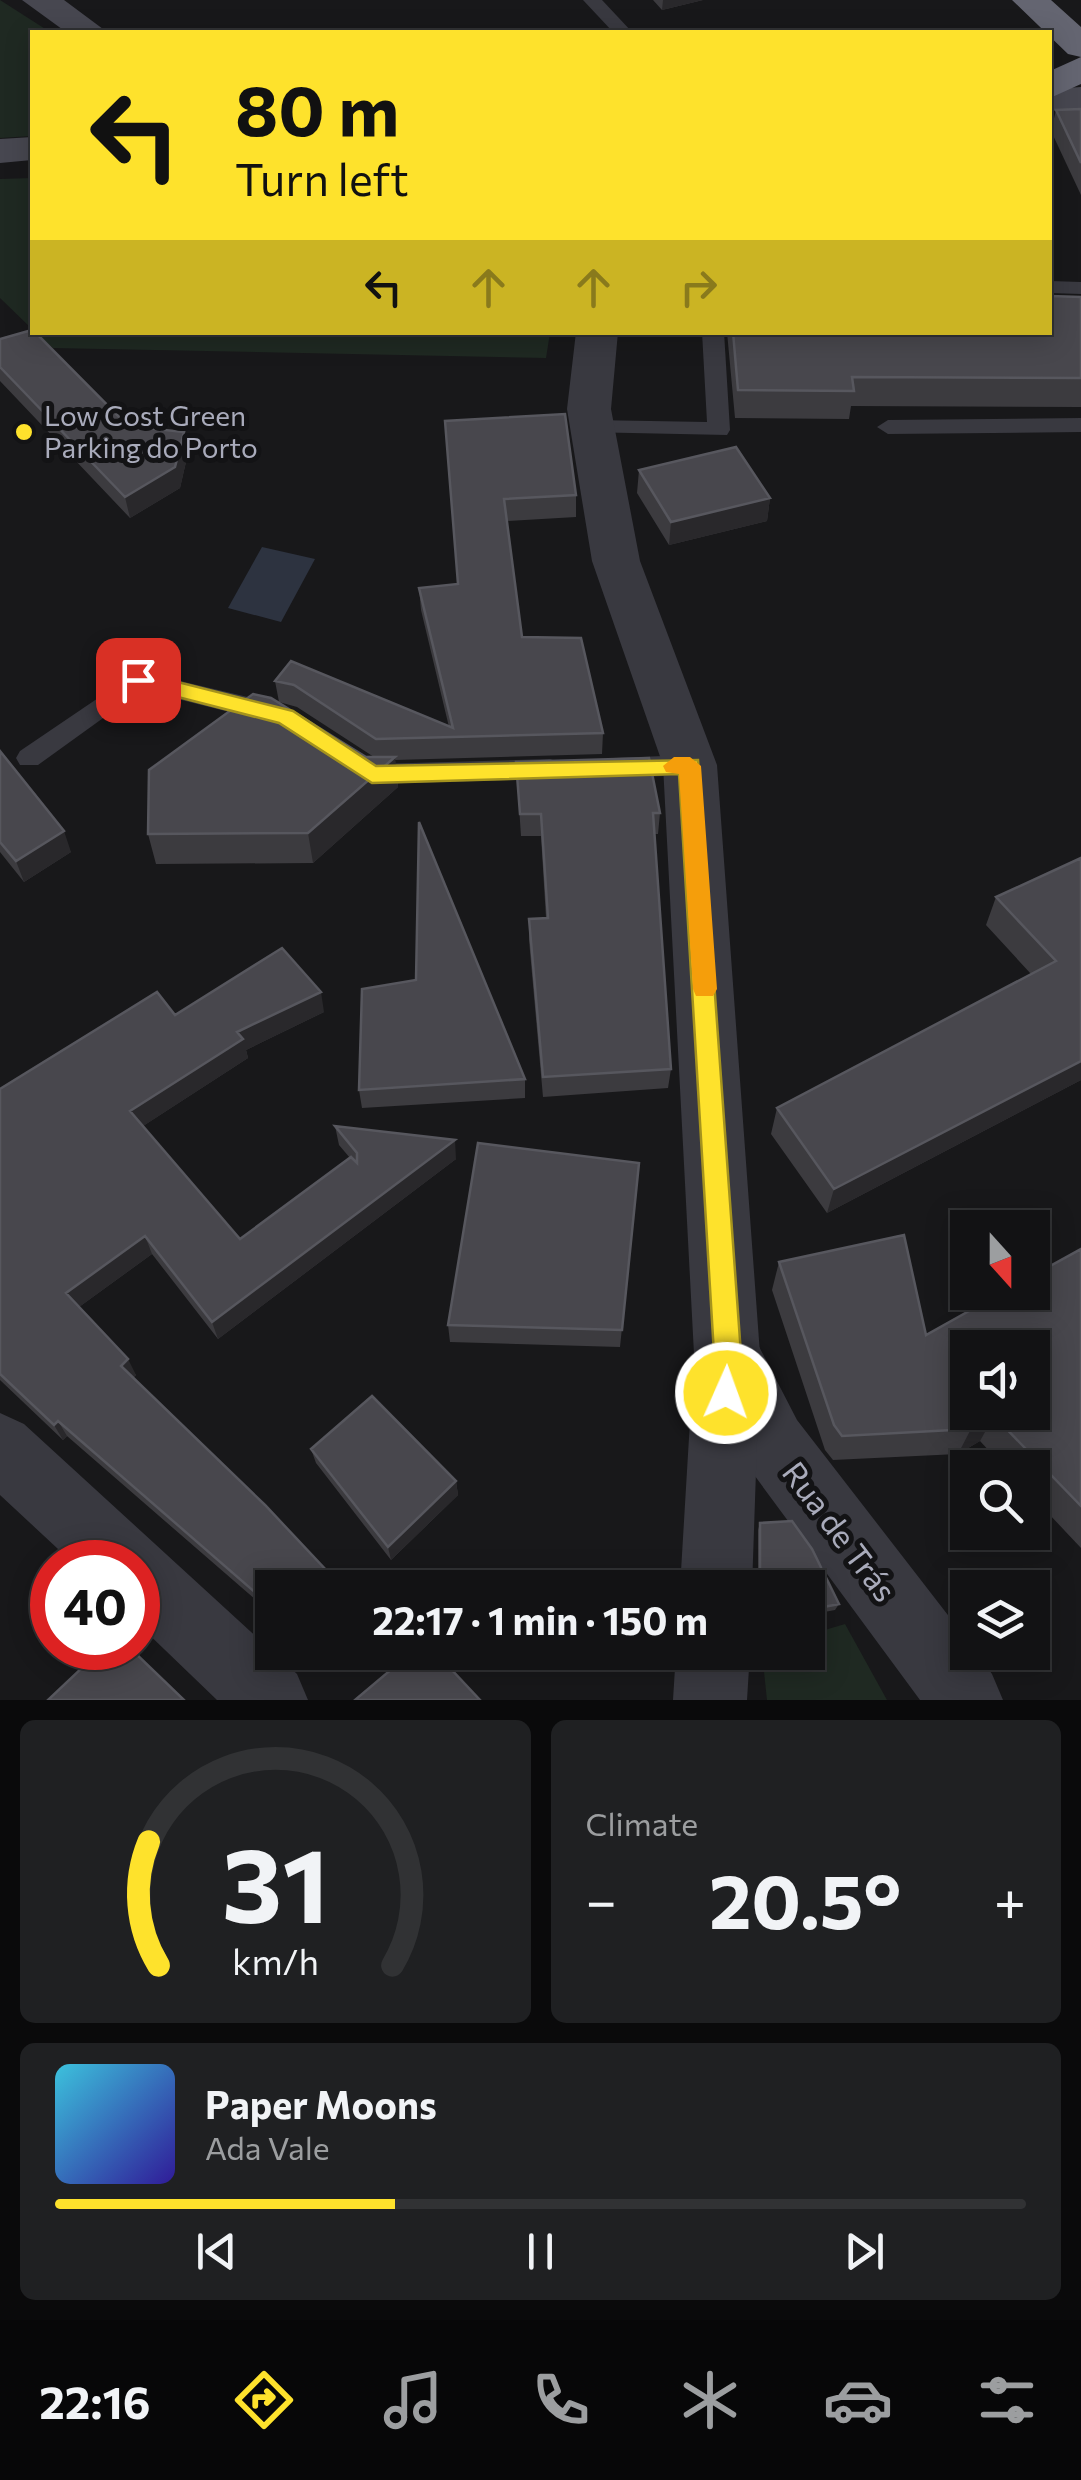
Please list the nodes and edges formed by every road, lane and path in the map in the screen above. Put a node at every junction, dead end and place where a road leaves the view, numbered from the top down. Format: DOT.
graph roads {
  1 [pos="40,0"];
  2 [pos="592,0"];
  3 [pos="1030,0"];
  4 [pos="1047,0"];
  5 [pos="1081,16"];
  6 [pos="86,30"];
  7 [pos="621,30"];
  8 [pos="1081,46"];
  9 [pos="1081,68"];
  10 [pos="1052,86"];
  11 [pos="1081,98"];
  12 [pos="1052,100"];
  13 [pos="30,149"];
  14 [pos="0,150"];
  15 [pos="1052,287"];
  16 [pos="1081,288"];
  17 [pos="598,335"];
  18 [pos="712,335"];
  19 [pos="1081,426"];
  20 [pos="592,427"];
  21 [pos="888,427"];
  22 [pos="300,726"];
  23 [pos="343,755"];
  24 [pos="29,758"];
  25 [pos="690,766"];
  26 [pos="728,1354"];
  27 [pos="0,1448"];
  28 [pos="100,1540"];
  29 [pos="717,1570"];
  30 [pos="160,1596"];
  31 [pos="711,1670"];
  32 [pos="272,1700"];
  33 [pos="710,1700"];
  34 [pos="966,1700"];
  1 -- 6 [label="main road"];
  2 -- 7 [label="lane"];
  3 -- 8 [label="highway"];
  4 -- 5 [label="highway"];
  9 -- 10 [label="highway"];
  11 -- 12 [label="main road"];
  13 -- 14 [label="main road"];
  15 -- 16 [label="lane"];
  17 -- 20 [label="street"];
  18 -- 20 [label="lane"];
  19 -- 21 [label="lane"];
  20 -- 25 [label="street"];
  22 -- 24 [label="lane"];
  23 -- 25 [label="lane"];
  25 -- 26 [label="street"];
  26 -- 29 [label="street"];
  26 -- 34 [label="street, Rua de Trás"];
  27 -- 28 [label="street"];
  30 -- 32 [label="street"];
  31 -- 33 [label="street"];
}
